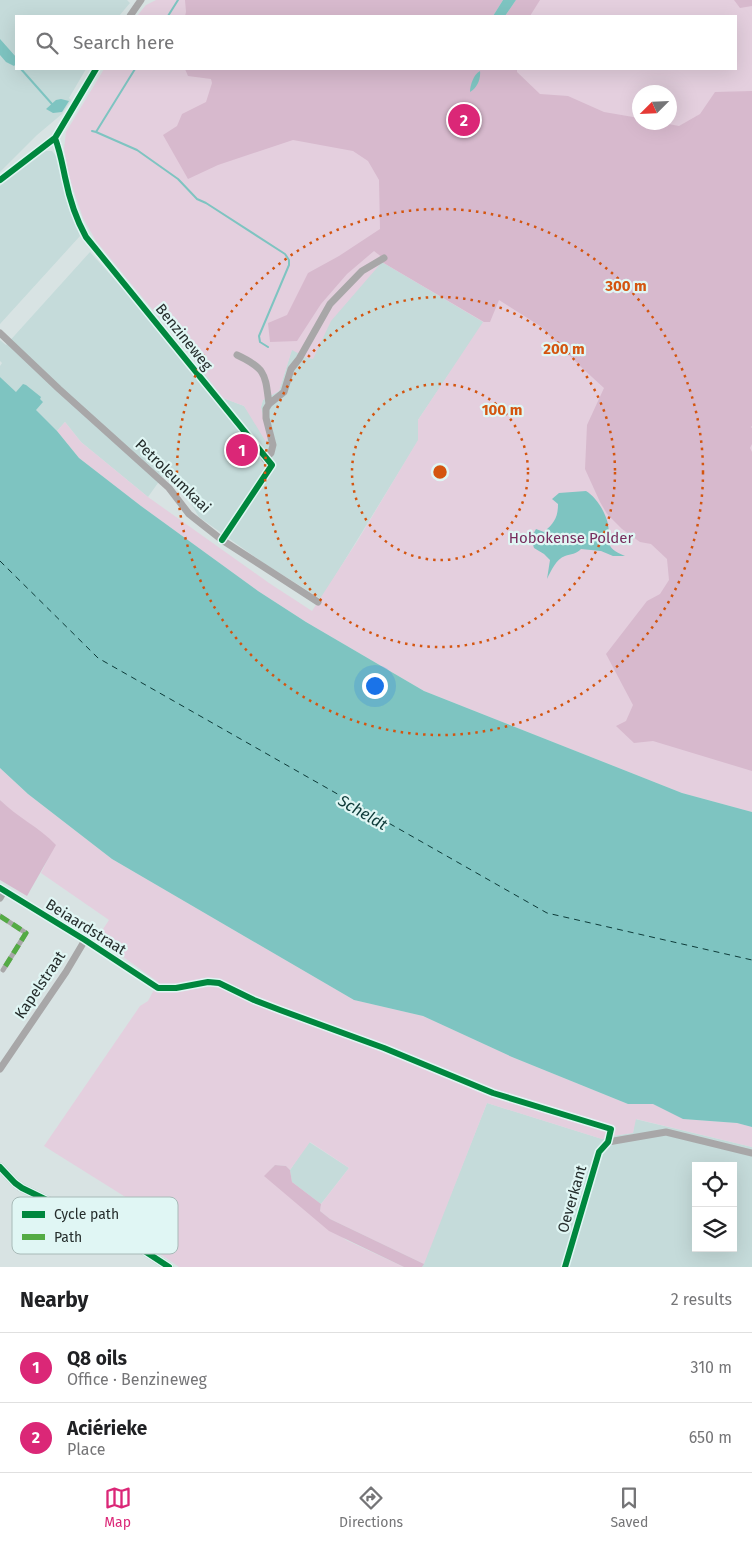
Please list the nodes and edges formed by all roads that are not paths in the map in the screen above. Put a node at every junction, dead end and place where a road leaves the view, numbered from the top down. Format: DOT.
graph roads {
  1 [pos="141,0"];
  2 [pos="131,15"];
  3 [pos="95,70"];
  4 [pos="55,138"];
  5 [pos="0,180"];
  6 [pos="384,258"];
  7 [pos="0,334"];
  8 [pos="237,355"];
  9 [pos="269,404"];
  10 [pos="266,459"];
  11 [pos="222,540"];
  12 [pos="318,602"];
  13 [pos="2,890"];
  14 [pos="0,898"];
  15 [pos="0,916"];
  16 [pos="85,940"];
  17 [pos="3,970"];
  18 [pos="158,988"];
  19 [pos="0,1069"];
  20 [pos="608,1142"];
  21 [pos="752,1153"];
  22 [pos="0,1167"];
  23 [pos="41,1197"];
  24 [pos="149,1254"];
  25 [pos="166,1266"];
  1 -- 2 [label="street"];
  3 -- 4 [label="street"];
  4 -- 5 [label="street"];
  4 -- 10 [label="street, Benzineweg"];
  6 -- 9 [label="street"];
  7 -- 11 [label="street, Petroleumkaai"];
  8 -- 9 [label="street"];
  9 -- 10 [label="street"];
  10 -- 11 [label="street"];
  11 -- 12 [label="street, Petroleumkaai"];
  13 -- 14 [label="street"];
  13 -- 16 [label="street, Beiaardstraat"];
  15 -- 17 [label="street"];
  16 -- 18 [label="street, Beiaardstraat"];
  16 -- 19 [label="street, Kapelstraat"];
  20 -- 21 [label="street"];
  22 -- 23 [label="street"];
  24 -- 25 [label="street"];
}
